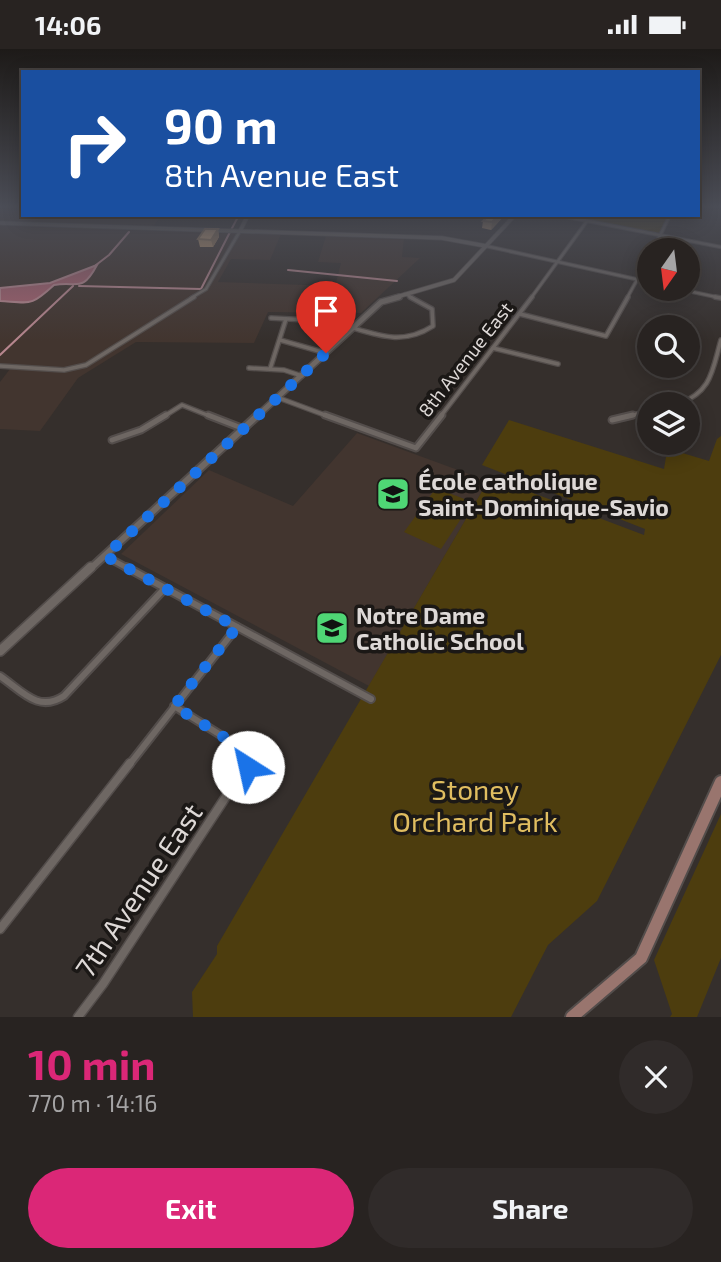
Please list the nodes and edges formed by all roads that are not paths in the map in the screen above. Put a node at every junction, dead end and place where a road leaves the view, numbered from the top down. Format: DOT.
graph roads {
  1 [pos="228,251"];
  2 [pos="481,251"];
  3 [pos="509,251"];
  4 [pos="566,251"];
  5 [pos="558,262"];
  6 [pos="637,280"];
  7 [pos="637,282"];
  8 [pos="405,294"];
  9 [pos="700,294"];
  10 [pos="721,298"];
  11 [pos="520,314"];
  12 [pos="271,319"];
  13 [pos="286,319"];
  14 [pos="351,330"];
  15 [pos="280,340"];
  16 [pos="721,340"];
  17 [pos="493,348"];
  18 [pos="326,353"];
  19 [pos="558,364"];
  20 [pos="0,366"];
  21 [pos="249,368"];
  22 [pos="270,369"];
  23 [pos="302,376"];
  24 [pos="700,394"];
  25 [pos="279,398"];
  26 [pos="637,414"];
  27 [pos="612,420"];
  28 [pos="244,429"];
  29 [pos="112,440"];
  30 [pos="105,556"];
  31 [pos="164,588"];
  32 [pos="237,627"];
  33 [pos="0,651"];
  34 [pos="0,676"];
  35 [pos="371,699"];
  36 [pos="174,706"];
  37 [pos="721,782"];
  38 [pos="0,929"];
  39 [pos="78,1017"];
  40 [pos="572,1017"];
  1 -- 20 [label="street"];
  2 -- 8 [label="street"];
  3 -- 5 [label="street"];
  4 -- 5 [label="street, 8th Avenue East"];
  5 -- 6 [label="street"];
  5 -- 11 [label="street, 8th Avenue East"];
  7 -- 11 [label="street"];
  8 -- 14 [label="street"];
  8 -- 14 [label="street"];
  9 -- 10 [label="street"];
  11 -- 17 [label="street, 8th Avenue East"];
  12 -- 13 [label="street"];
  13 -- 14 [label="street"];
  13 -- 15 [label="street"];
  14 -- 18 [label="street"];
  15 -- 18 [label="street"];
  15 -- 22 [label="street"];
  16 -- 24 [label="street"];
  17 -- 19 [label="street"];
  17 -- 25 [label="street, 8th Avenue East"];
  18 -- 23 [label="street"];
  21 -- 22 [label="street"];
  22 -- 23 [label="street"];
  23 -- 25 [label="street"];
  25 -- 28 [label="street"];
  26 -- 27 [label="street"];
  28 -- 29 [label="street"];
  28 -- 30 [label="street"];
  30 -- 31 [label="street"];
  30 -- 33 [label="street"];
  31 -- 32 [label="street"];
  31 -- 34 [label="street"];
  32 -- 35 [label="street"];
  32 -- 36 [label="street"];
  36 -- 38 [label="street"];
  36 -- 39 [label="street, 7th Avenue East"];
  37 -- 40 [label="main road"];
}
